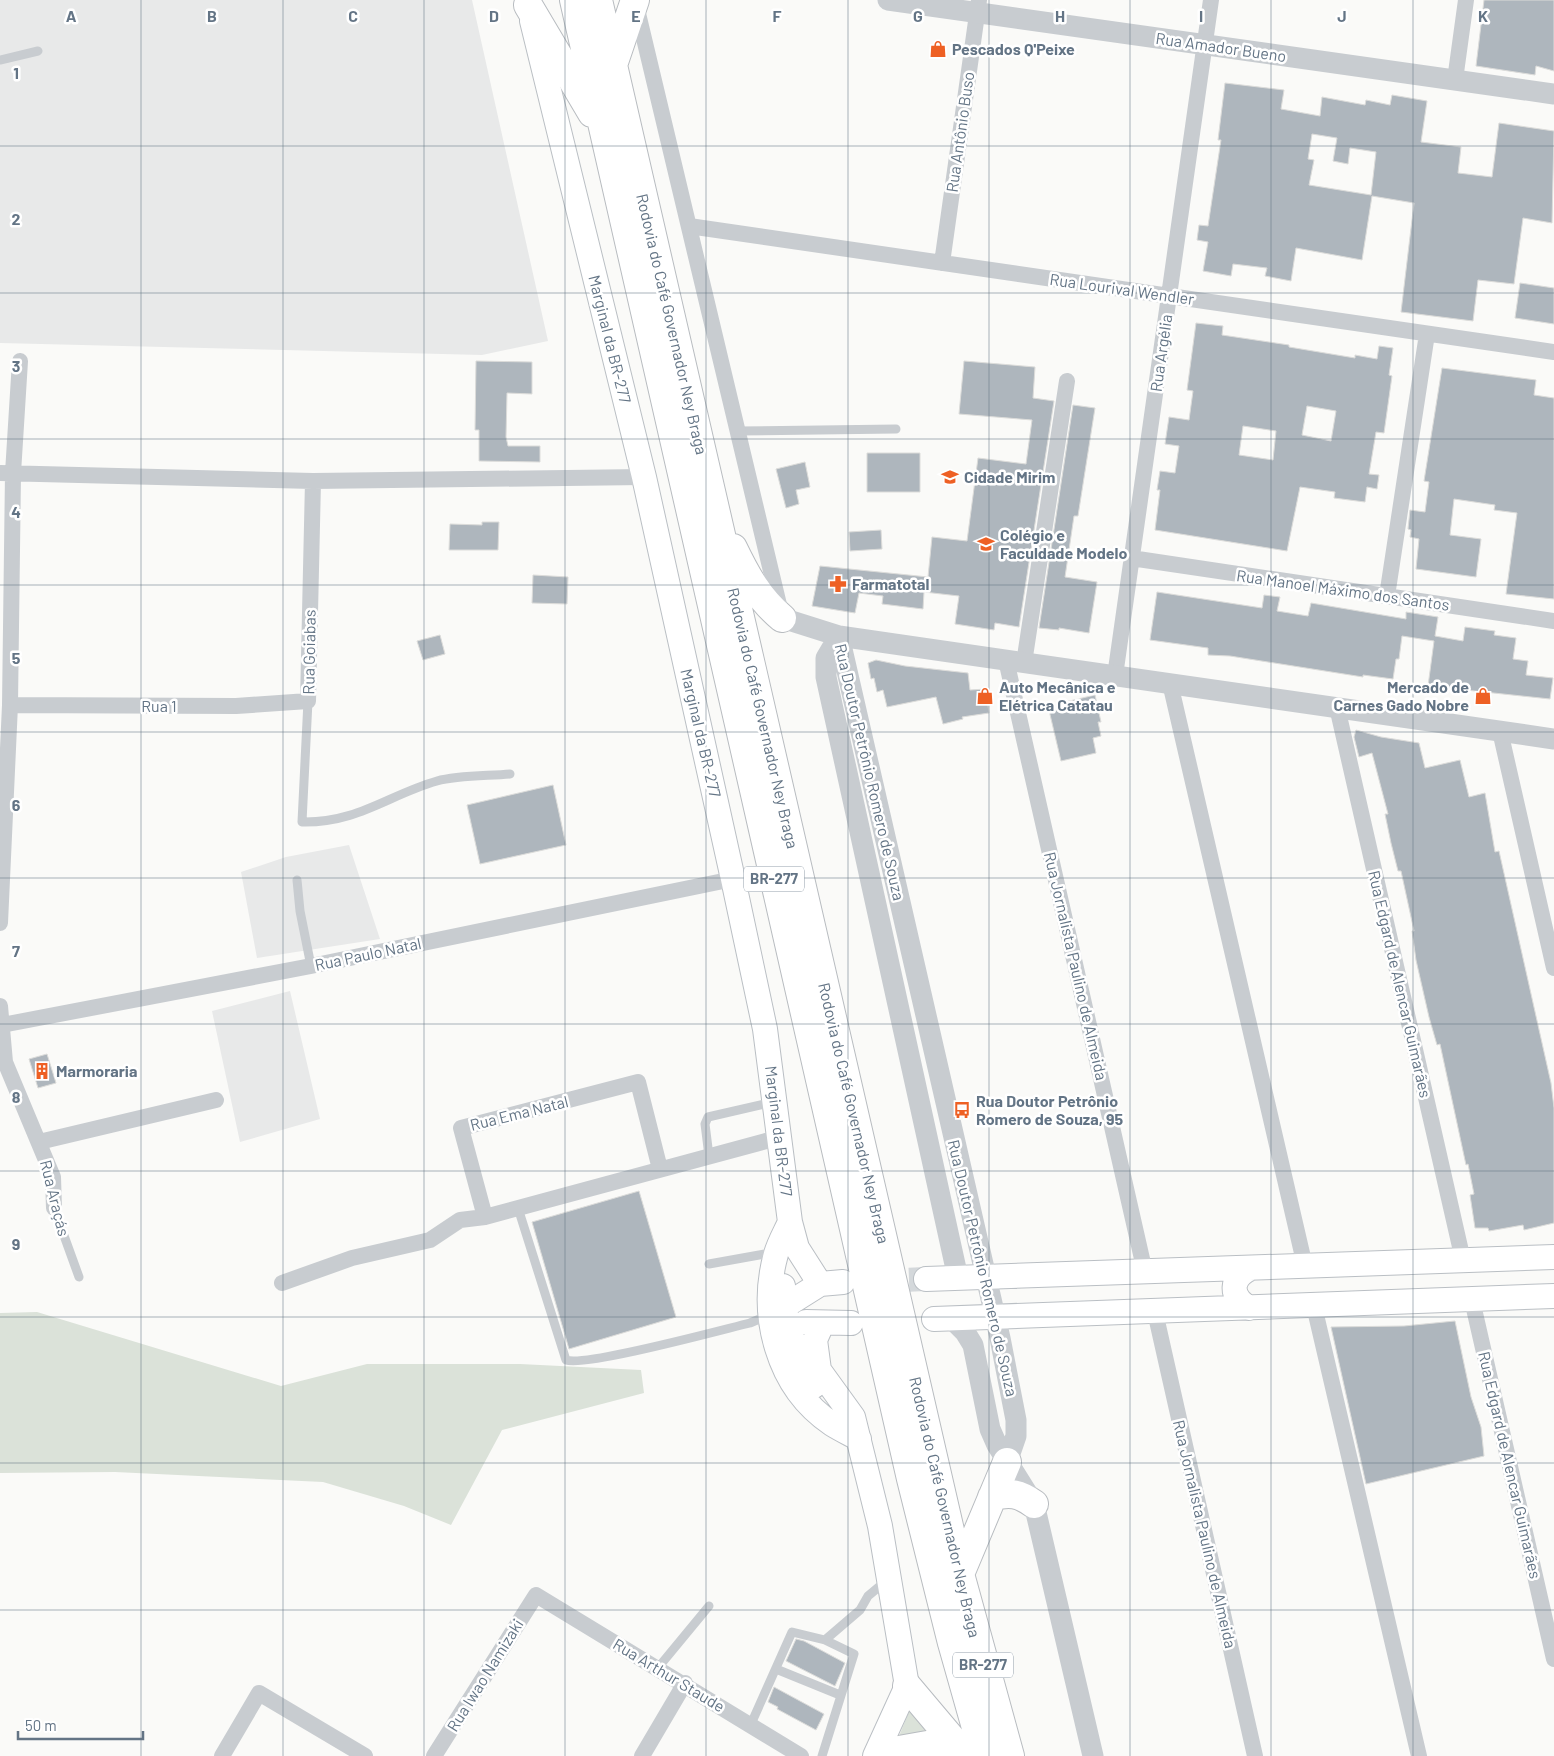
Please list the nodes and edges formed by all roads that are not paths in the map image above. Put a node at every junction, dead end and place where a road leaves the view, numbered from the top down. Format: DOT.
graph roads {
  1 [pos="574,0"];
  2 [pos="598,0"];
  3 [pos="635,0"];
  4 [pos="888,0"];
  5 [pos="1211,0"];
  6 [pos="1466,0"];
  7 [pos="527,2"];
  8 [pos="978,6"];
  9 [pos="1204,45"];
  10 [pos="38,51"];
  11 [pos="0,60"];
  12 [pos="613,64"];
  13 [pos="1455,80"];
  14 [pos="1554,94"];
  15 [pos="606,135"];
  16 [pos="689,226"];
  17 [pos="942,263"];
  18 [pos="1169,296"];
  19 [pos="1427,334"];
  20 [pos="1554,352"];
  21 [pos="20,361"];
  22 [pos="1067,381"];
  23 [pos="896,429"];
  24 [pos="738,431"];
  25 [pos="6,473"];
  26 [pos="644,477"];
  27 [pos="313,481"];
  28 [pos="715,511"];
  29 [pos="1132,558"];
  30 [pos="1386,596"];
  31 [pos="6,610"];
  32 [pos="782,618"];
  33 [pos="1554,621"];
  34 [pos="839,636"];
  35 [pos="1015,661"];
  36 [pos="1115,676"];
  37 [pos="1170,683"];
  38 [pos="308,701"];
  39 [pos="10,705"];
  40 [pos="1337,707"];
  41 [pos="1500,731"];
  42 [pos="1554,739"];
  43 [pos="510,774"];
  44 [pos="733,879"];
  45 [pos="297,880"];
  46 [pos="0,923"];
  47 [pos="311,966"];
  48 [pos="1554,968"];
  49 [pos="0,1006"];
  50 [pos="2,1025"];
  51 [pos="2,1043"];
  52 [pos="216,1100"];
  53 [pos="776,1101"];
  54 [pos="781,1137"];
  55 [pos="39,1142"];
  56 [pos="709,1156"];
  57 [pos="660,1169"];
  58 [pos="54,1208"];
  59 [pos="518,1208"];
  60 [pos="485,1217"];
  61 [pos="790,1222"];
  62 [pos="776,1252"];
  63 [pos="1554,1257"];
  64 [pos="1463,1260"];
  65 [pos="710,1264"];
  66 [pos="1305,1266"];
  67 [pos="1251,1268"];
  68 [pos="1188,1270"];
  69 [pos="1145,1272"];
  70 [pos="79,1277"];
  71 [pos="986,1277"];
  72 [pos="958,1278"];
  73 [pos="926,1279"];
  74 [pos="282,1283"];
  75 [pos="832,1283"];
  76 [pos="1554,1296"];
  77 [pos="1472,1300"];
  78 [pos="1314,1306"];
  79 [pos="1249,1308"];
  80 [pos="1195,1310"];
  81 [pos="1154,1312"];
  82 [pos="780,1313"];
  83 [pos="995,1318"];
  84 [pos="943,1319"];
  85 [pos="851,1323"];
  86 [pos="822,1324"];
  87 [pos="859,1439"];
  88 [pos="1007,1462"];
  89 [pos="992,1497"];
  90 [pos="1034,1504"];
  91 [pos="960,1574"];
  92 [pos="890,1578"];
  93 [pos="536,1595"];
  94 [pos="709,1606"];
  95 [pos="825,1640"];
  96 [pos="1554,1659"];
  97 [pos="657,1669"];
  98 [pos="776,1669"];
  99 [pos="685,1683"];
  100 [pos="907,1686"];
  101 [pos="840,1695"];
  102 [pos="751,1724"];
  103 [pos="222,1756"];
  104 [pos="365,1756"];
  105 [pos="434,1756"];
  106 [pos="642,1756"];
  107 [pos="801,1756"];
  108 [pos="822,1756"];
  109 [pos="874,1756"];
  110 [pos="888,1756"];
  111 [pos="965,1756"];
  112 [pos="984,1756"];
  113 [pos="1010,1756"];
  114 [pos="1093,1756"];
  115 [pos="1256,1756"];
  116 [pos="1419,1756"];
  1 -- 15 [label="highway, Rodovia do Café Governador Ney Braga / BR-277"];
  2 -- 12 [label="highway, Rodovia do Café Governador Ney Braga / BR-277"];
  3 -- 12 [label="highway"];
  3 -- 16 [label="street"];
  4 -- 8 [label="street, Rua Amador Bueno"];
  5 -- 9 [label="street, Rua Argélia"];
  6 -- 13 [label="street"];
  7 -- 15 [label="highway"];
  7 -- 26 [label="main road, Marginal da BR-277"];
  8 -- 9 [label="street, Rua Amador Bueno"];
  8 -- 17 [label="street, Rua Antônio Buso"];
  9 -- 13 [label="street, Rua Amador Bueno"];
  9 -- 18 [label="street, Rua Argélia"];
  10 -- 11 [label="lane"];
  12 -- 28 [label="highway, Rodovia do Café Governador Ney Braga / BR-277"];
  13 -- 14 [label="street, Rua Amador Bueno"];
  15 -- 112 [label="highway, Rodovia do Café Governador Ney Braga / BR-277"];
  16 -- 17 [label="street, Rua Lourival Wendler"];
  16 -- 24 [label="street"];
  17 -- 18 [label="street, Rua Lourival Wendler"];
  18 -- 19 [label="street, Rua Lourival Wendler"];
  18 -- 29 [label="street, Rua Argélia"];
  19 -- 20 [label="street, Rua Lourival Wendler"];
  19 -- 30 [label="street"];
  21 -- 25 [label="street"];
  22 -- 35 [label="street"];
  23 -- 24 [label="lane"];
  24 -- 32 [label="street"];
  25 -- 27 [label="street"];
  25 -- 31 [label="street"];
  26 -- 27 [label="street"];
  26 -- 44 [label="main road, Marginal da BR-277 / BR-277"];
  27 -- 38 [label="street, Rua Goiabas"];
  28 -- 32 [label="highway"];
  28 -- 91 [label="highway, Rodovia do Café Governador Ney Braga / BR-277"];
  29 -- 30 [label="street, Rua Manoel Máximo dos Santos"];
  29 -- 36 [label="street, Rua Argélia"];
  30 -- 33 [label="street, Rua Manoel Máximo dos Santos"];
  31 -- 39 [label="street"];
  32 -- 34 [label="street"];
  34 -- 35 [label="street"];
  34 -- 71 [label="street, Rua Doutor Petrônio Romero de Souza"];
  34 -- 72 [label="street, Rua Doutor Petrônio Romero de Souza"];
  35 -- 36 [label="street"];
  35 -- 69 [label="street, Rua Jornalista Paulino de Almeida"];
  36 -- 37 [label="street"];
  37 -- 40 [label="street"];
  37 -- 66 [label="street"];
  38 -- 39 [label="street, Rua 1"];
  38 -- 43 [label="lane, Rua Goiabas"];
  39 -- 46 [label="street"];
  40 -- 41 [label="street"];
  40 -- 64 [label="street, Rua Edgard de Alencar Guimarães"];
  41 -- 42 [label="street"];
  41 -- 48 [label="street"];
  44 -- 47 [label="street, Rua Paulo Natal"];
  44 -- 53 [label="main road, Marginal da BR-277 / BR-277"];
  45 -- 47 [label="lane"];
  47 -- 50 [label="street, Rua Paulo Natal"];
  49 -- 50 [label="street, Rua Araçás"];
  50 -- 51 [label="street, Rua Araçás"];
  51 -- 55 [label="street, Rua Araçás"];
  52 -- 55 [label="street"];
  53 -- 54 [label="main road, Marginal da BR-277 / BR-277"];
  53 -- 56 [label="lane"];
  54 -- 56 [label="street"];
  54 -- 61 [label="main road, Marginal da BR-277 / BR-277"];
  55 -- 58 [label="street, Rua Araçás"];
  56 -- 57 [label="street"];
  57 -- 59 [label="street"];
  57 -- 60 [label="street, Rua Ema Natal"];
  58 -- 70 [label="lane, Rua Araçás"];
  59 -- 60 [label="street"];
  59 -- 82 [label="lane"];
  60 -- 74 [label="street"];
  61 -- 62 [label="main road, BR-277"];
  61 -- 75 [label="main road, BR-277"];
  61 -- 82 [label="main road, BR-277"];
  62 -- 65 [label="lane"];
  62 -- 82 [label="main road, BR-277"];
  63 -- 64 [label="main road"];
  64 -- 66 [label="main road"];
  66 -- 67 [label="main road"];
  67 -- 68 [label="main road"];
  67 -- 79 [label="main road"];
  68 -- 69 [label="main road"];
  68 -- 80 [label="main road"];
  69 -- 71 [label="main road"];
  71 -- 72 [label="main road"];
  71 -- 83 [label="street, Rua Doutor Petrônio Romero de Souza"];
  72 -- 73 [label="main road"];
  75 -- 82 [label="main road"];
  75 -- 86 [label="main road"];
  76 -- 77 [label="main road"];
  77 -- 78 [label="main road"];
  77 -- 96 [label="street, Rua Edgard de Alencar Guimarães"];
  78 -- 79 [label="main road"];
  78 -- 116 [label="street"];
  79 -- 80 [label="main road"];
  80 -- 81 [label="main road"];
  81 -- 83 [label="main road"];
  81 -- 115 [label="street, Rua Jornalista Paulino de Almeida"];
  82 -- 86 [label="main road"];
  82 -- 87 [label="main road, BR-277"];
  83 -- 84 [label="main road"];
  83 -- 88 [label="street, Rua Doutor Petrônio Romero de Souza"];
  84 -- 88 [label="street, Rua Doutor Petrônio Romero de Souza"];
  85 -- 86 [label="main road"];
  86 -- 87 [label="main road"];
  87 -- 92 [label="main road"];
  88 -- 89 [label="highway"];
  88 -- 90 [label="street, Rua Doutor Petrônio Romero de Souza"];
  89 -- 90 [label="highway"];
  89 -- 91 [label="highway"];
  90 -- 114 [label="street, Rua Doutor Petrônio Romero de Souza"];
  91 -- 113 [label="highway, Rodovia do Café Governador Ney Braga / BR-277"];
  92 -- 95 [label="lane"];
  92 -- 100 [label="main road"];
  93 -- 97 [label="street, Rua Arthur Staude"];
  93 -- 105 [label="street, Rua Iwao Namizaki"];
  94 -- 97 [label="lane"];
  95 -- 98 [label="lane"];
  95 -- 101 [label="lane"];
  97 -- 99 [label="street, Rua Arthur Staude"];
  98 -- 101 [label="lane"];
  98 -- 102 [label="lane"];
  99 -- 102 [label="street, Rua Arthur Staude"];
  99 -- 106 [label="street"];
  100 -- 109 [label="main road"];
  100 -- 111 [label="highway"];
  101 -- 108 [label="lane"];
  102 -- 107 [label="street, Rua Arthur Staude"];
  103 -- 104 [label="street"];
  110 -- 111 [label="highway"];
}
